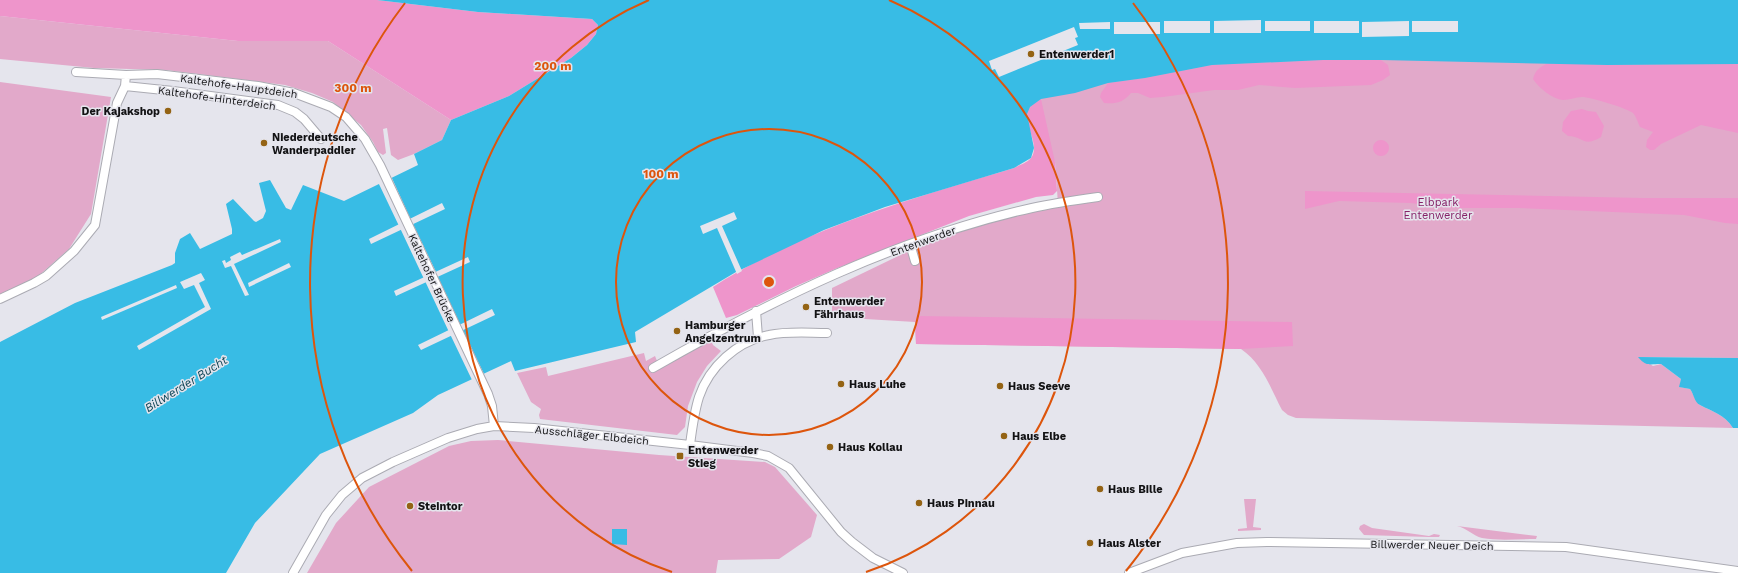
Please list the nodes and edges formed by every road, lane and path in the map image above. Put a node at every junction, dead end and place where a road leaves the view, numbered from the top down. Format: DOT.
graph roads {
  1 [pos="76,72"];
  2 [pos="126,75"];
  3 [pos="125,86"];
  4 [pos="321,139"];
  5 [pos="385,179"];
  6 [pos="1098,197"];
  7 [pos="910,244"];
  8 [pos="915,261"];
  9 [pos="0,299"];
  10 [pos="756,311"];
  11 [pos="827,333"];
  12 [pos="758,337"];
  13 [pos="653,368"];
  14 [pos="494,426"];
  15 [pos="690,445"];
  16 [pos="1738,571"];
  17 [pos="293,573"];
  18 [pos="903,573"];
  19 [pos="1129,573"];
  1 -- 2 [label="street, Kaltehofe-Hauptdeich"];
  2 -- 3 [label="street"];
  2 -- 5 [label="street, Kaltehofe-Hauptdeich"];
  3 -- 4 [label="street, Kaltehofe-Hinterdeich"];
  3 -- 9 [label="street"];
  5 -- 14 [label="street, Kaltehofer Brücke"];
  6 -- 7 [label="street, Entenwerder"];
  7 -- 8 [label="street"];
  7 -- 10 [label="street, Entenwerder"];
  10 -- 12 [label="street"];
  10 -- 13 [label="street, Entenwerder"];
  11 -- 12 [label="street"];
  12 -- 15 [label="street"];
  14 -- 15 [label="street, Ausschläger Elbdeich"];
  14 -- 17 [label="street, Ausschläger Elbdeich"];
  15 -- 18 [label="street, Ausschläger Elbdeich"];
  16 -- 19 [label="street, Billwerder Neuer Deich"];
}
